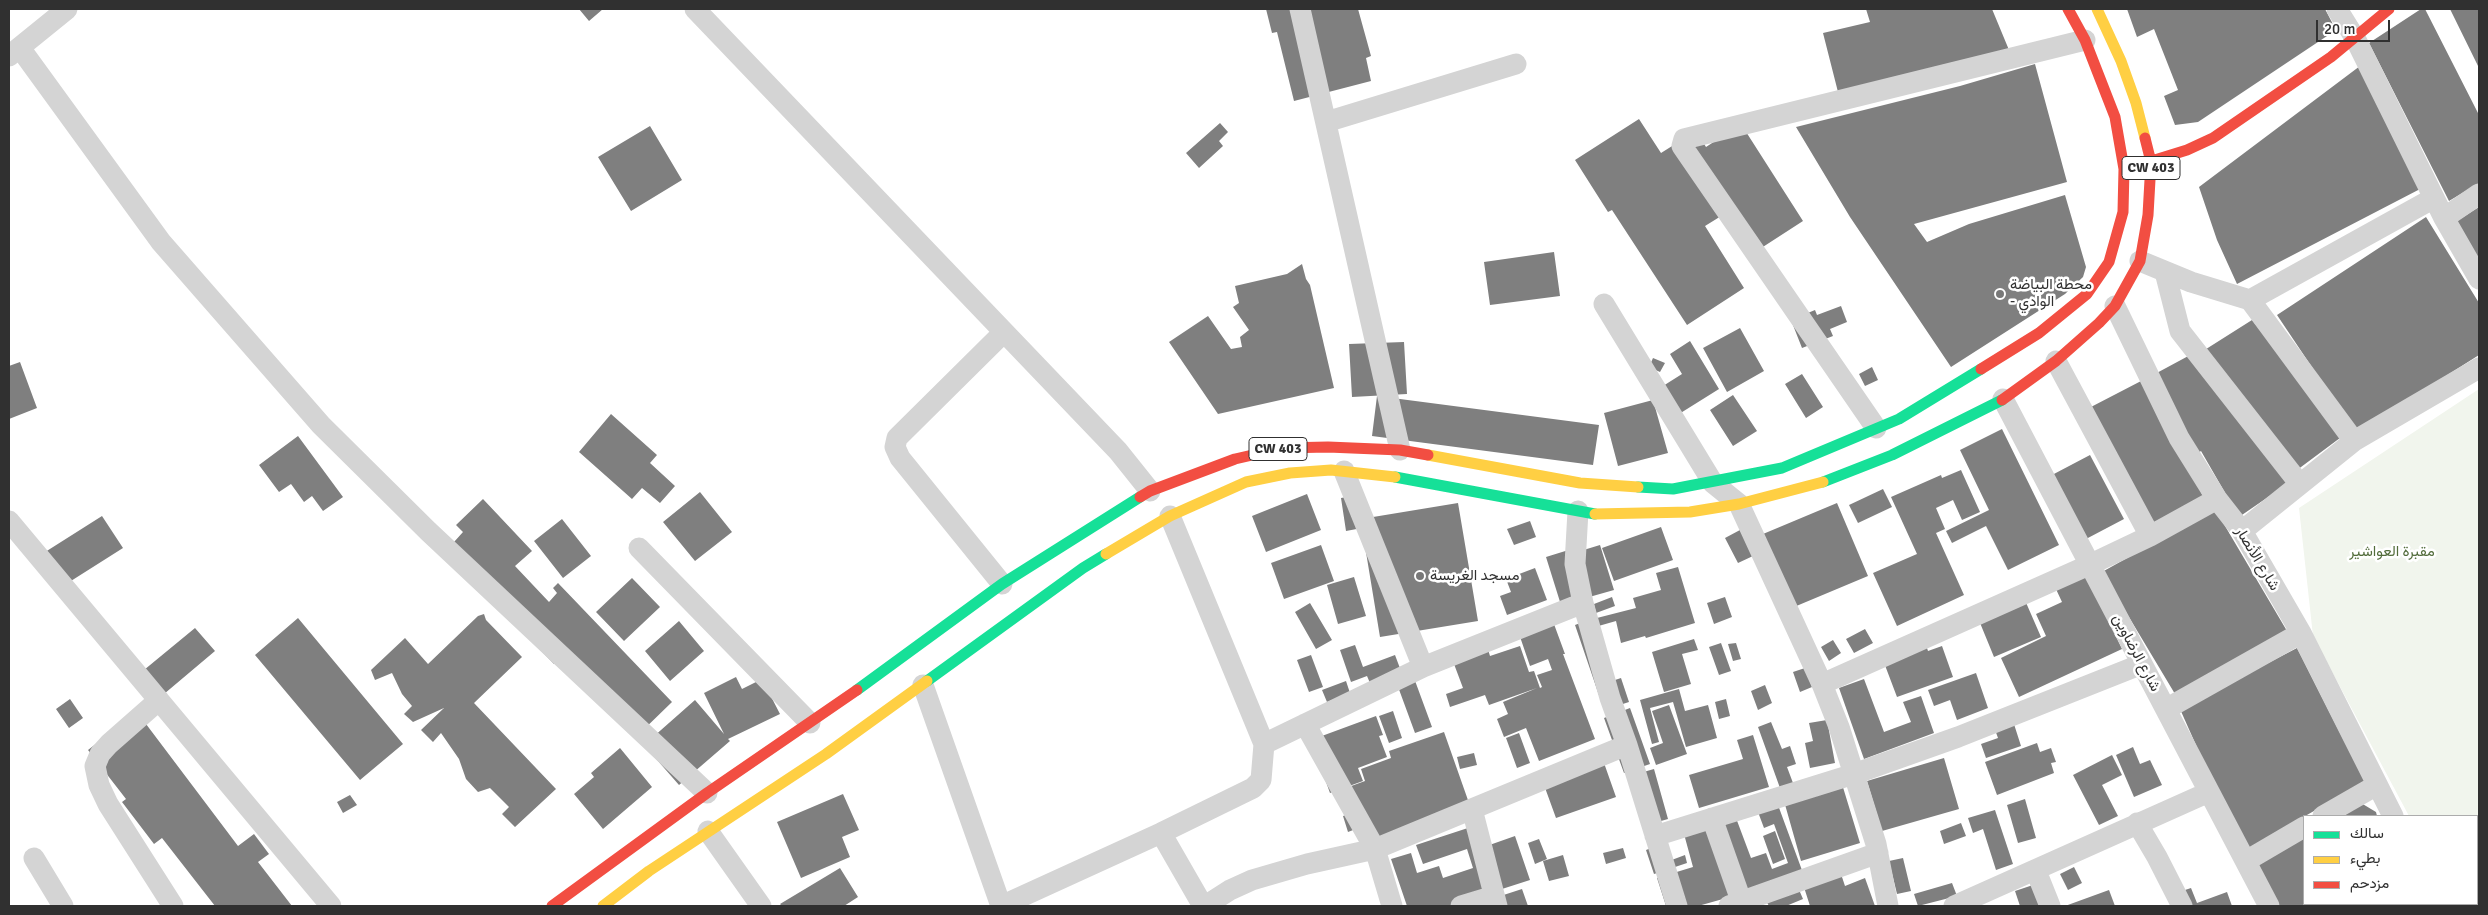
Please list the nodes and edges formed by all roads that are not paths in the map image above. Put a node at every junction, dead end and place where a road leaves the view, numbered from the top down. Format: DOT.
graph roads {
  1 [pos="66,9"];
  2 [pos="695,9"];
  3 [pos="1300,9"];
  4 [pos="2068,9"];
  5 [pos="2097,9"];
  6 [pos="2338,9"];
  7 [pos="2389,9"];
  8 [pos="2355,38"];
  9 [pos="2085,40"];
  10 [pos="14,52"];
  11 [pos="1516,64"];
  12 [pos="1326,122"];
  13 [pos="2151,162"];
  14 [pos="2124,169"];
  15 [pos="2479,194"];
  16 [pos="2434,198"];
  17 [pos="2444,218"];
  18 [pos="2140,260"];
  19 [pos="2165,272"];
  20 [pos="2479,279"];
  21 [pos="2250,300"];
  22 [pos="1604,304"];
  23 [pos="2115,306"];
  24 [pos="1004,332"];
  25 [pos="2056,361"];
  26 [pos="2479,368"];
  27 [pos="2003,399"];
  28 [pos="1876,428"];
  29 [pos="2354,441"];
  30 [pos="1400,450"];
  31 [pos="1344,471"];
  32 [pos="1713,483"];
  33 [pos="2299,483"];
  34 [pos="1150,491"];
  35 [pos="2217,499"];
  36 [pos="1739,504"];
  37 [pos="1578,511"];
  38 [pos="1170,516"];
  39 [pos="9,521"];
  40 [pos="2242,530"];
  41 [pos="2150,536"];
  42 [pos="639,548"];
  43 [pos="2089,565"];
  44 [pos="1002,584"];
  45 [pos="1583,603"];
  46 [pos="2300,633"];
  47 [pos="2142,664"];
  48 [pos="1423,667"];
  49 [pos="1822,684"];
  50 [pos="923,685"];
  51 [pos="159,700"];
  52 [pos="2166,709"];
  53 [pos="810,723"];
  54 [pos="1305,724"];
  55 [pos="1264,744"];
  56 [pos="1627,745"];
  57 [pos="1854,774"];
  58 [pos="2377,785"];
  59 [pos="2209,792"];
  60 [pos="707,793"];
  61 [pos="1472,809"];
  62 [pos="2325,815"];
  63 [pos="2392,815"];
  64 [pos="1712,818"];
  65 [pos="2137,824"];
  66 [pos="2303,828"];
  67 [pos="708,831"];
  68 [pos="1161,833"];
  69 [pos="1656,836"];
  70 [pos="1375,848"];
  71 [pos="1878,853"];
  72 [pos="34,858"];
  73 [pos="2246,861"];
  74 [pos="2036,871"];
  75 [pos="1496,901"];
  76 [pos="1738,905"];
  77 [pos="1963,905"];
  78 [pos="63,906"];
  79 [pos="173,906"];
  80 [pos="331,906"];
  81 [pos="552,906"];
  82 [pos="602,906"];
  83 [pos="761,906"];
  84 [pos="1001,906"];
  85 [pos="1204,906"];
  86 [pos="1392,906"];
  87 [pos="1461,906"];
  88 [pos="1677,906"];
  89 [pos="1888,906"];
  90 [pos="2050,906"];
  91 [pos="2182,906"];
  92 [pos="2269,906"];
  1 -- 10 [label="street"];
  2 -- 24 [label="street"];
  3 -- 12 [label="street"];
  4 -- 9 [label="main road, CW 403"];
  5 -- 13 [label="main road, CW 403"];
  6 -- 8 [label="street"];
  7 -- 8 [label="main road"];
  8 -- 13 [label="main road"];
  8 -- 16 [label="street"];
  9 -- 14 [label="main road, CW 403"];
  9 -- 28 [label="street"];
  10 -- 60 [label="street"];
  11 -- 12 [label="street"];
  12 -- 30 [label="street"];
  13 -- 14 [label="main road"];
  13 -- 18 [label="main road, CW 403"];
  14 -- 28 [label="main road, CW 403"];
  15 -- 17 [label="street"];
  16 -- 17 [label="street"];
  16 -- 21 [label="street"];
  17 -- 20 [label="street"];
  18 -- 19 [label="street"];
  18 -- 23 [label="main road, CW 403"];
  19 -- 21 [label="street"];
  19 -- 33 [label="street"];
  21 -- 29 [label="street"];
  22 -- 32 [label="street"];
  23 -- 25 [label="main road, CW 403"];
  23 -- 35 [label="street, شارع الأنصار"];
  24 -- 34 [label="street"];
  24 -- 44 [label="street"];
  25 -- 27 [label="main road, CW 403"];
  25 -- 41 [label="street"];
  26 -- 29 [label="street"];
  27 -- 36 [label="main road, CW 403"];
  27 -- 43 [label="street, شارع الرضاوين"];
  28 -- 32 [label="main road, CW 403"];
  29 -- 33 [label="street"];
  30 -- 32 [label="main road, CW 403"];
  30 -- 34 [label="main road, CW 403"];
  31 -- 37 [label="main road, CW 403"];
  31 -- 38 [label="main road, CW 403"];
  31 -- 48 [label="street"];
  32 -- 36 [label="street"];
  33 -- 40 [label="street"];
  34 -- 44 [label="main road, CW 403"];
  35 -- 40 [label="street, شارع الأنصار"];
  35 -- 41 [label="street"];
  36 -- 37 [label="main road, CW 403"];
  36 -- 49 [label="street"];
  37 -- 45 [label="street"];
  38 -- 50 [label="main road, CW 403"];
  38 -- 55 [label="street"];
  39 -- 51 [label="street"];
  40 -- 46 [label="street, شارع الأنصار"];
  41 -- 43 [label="street"];
  42 -- 53 [label="street"];
  43 -- 47 [label="street, شارع الرضاوين"];
  43 -- 49 [label="street"];
  44 -- 53 [label="main road, CW 403"];
  45 -- 48 [label="street"];
  45 -- 56 [label="street"];
  46 -- 52 [label="street"];
  46 -- 58 [label="street, شارع الأنصار"];
  47 -- 52 [label="street, شارع الرضاوين"];
  47 -- 57 [label="street"];
  48 -- 54 [label="street"];
  49 -- 57 [label="street"];
  50 -- 67 [label="main road, CW 403"];
  50 -- 84 [label="street"];
  51 -- 79 [label="street"];
  51 -- 80 [label="street"];
  52 -- 59 [label="street, شارع الرضاوين"];
  53 -- 60 [label="main road, CW 403"];
  54 -- 55 [label="street"];
  54 -- 70 [label="street"];
  55 -- 68 [label="street"];
  56 -- 61 [label="street"];
  56 -- 69 [label="street"];
  57 -- 64 [label="street"];
  57 -- 71 [label="street"];
  58 -- 62 [label="street"];
  58 -- 63 [label="street, شارع الأنصار"];
  59 -- 65 [label="street"];
  59 -- 73 [label="street, شارع الرضاوين"];
  60 -- 81 [label="main road, CW 403"];
  61 -- 70 [label="street"];
  61 -- 75 [label="street"];
  64 -- 69 [label="street"];
  64 -- 76 [label="street"];
  65 -- 74 [label="street"];
  65 -- 91 [label="street"];
  66 -- 73 [label="street"];
  67 -- 82 [label="main road, CW 403"];
  67 -- 83 [label="street"];
  68 -- 84 [label="street"];
  68 -- 85 [label="street"];
  69 -- 88 [label="street"];
  70 -- 85 [label="street"];
  70 -- 86 [label="street"];
  71 -- 76 [label="street"];
  71 -- 89 [label="street"];
  72 -- 78 [label="street"];
  73 -- 92 [label="street, شارع الرضاوين"];
  74 -- 77 [label="street"];
  74 -- 90 [label="street"];
  75 -- 87 [label="street"];
}
